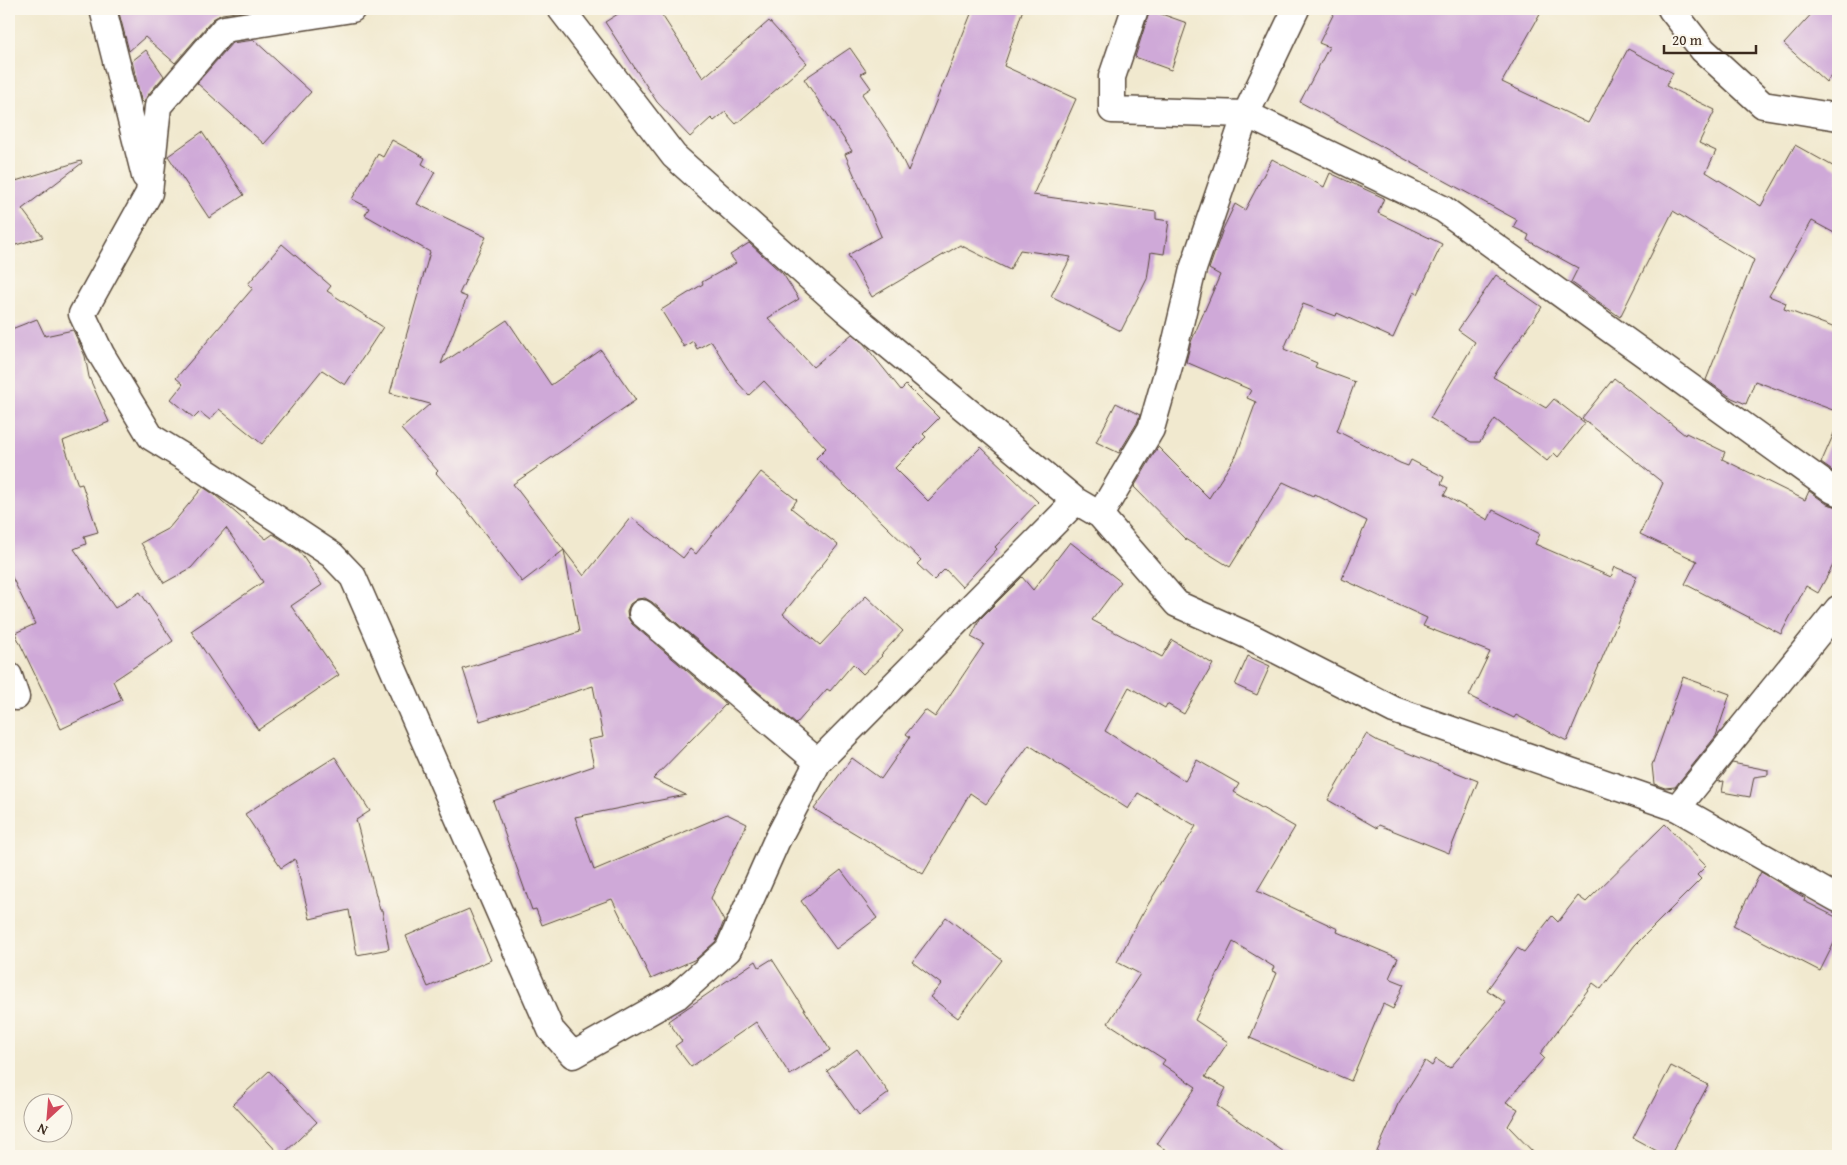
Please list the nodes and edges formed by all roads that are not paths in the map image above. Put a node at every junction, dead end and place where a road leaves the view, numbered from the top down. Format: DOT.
graph roads {
  1 [pos="103,9"];
  2 [pos="352,9"];
  3 [pos="561,9"];
  4 [pos="1135,9"];
  5 [pos="1296,9"];
  6 [pos="1671,9"];
  7 [pos="1246,114"];
  8 [pos="1838,117"];
  9 [pos="149,194"];
  10 [pos="1838,492"];
  11 [pos="1076,501"];
  12 [pos="1100,515"];
  13 [pos="1838,609"];
  14 [pos="642,613"];
  15 [pos="818,762"];
  16 [pos="1677,808"];
  17 [pos="1838,899"];
  1 -- 9 [label="street"];
  2 -- 9 [label="street"];
  3 -- 11 [label="street"];
  4 -- 7 [label="street"];
  5 -- 7 [label="street"];
  6 -- 8 [label="street"];
  7 -- 10 [label="street"];
  7 -- 12 [label="street"];
  9 -- 15 [label="street"];
  11 -- 12 [label="street"];
  11 -- 15 [label="street"];
  12 -- 16 [label="street"];
  13 -- 16 [label="street"];
  14 -- 15 [label="street"];
  16 -- 17 [label="street"];
}
